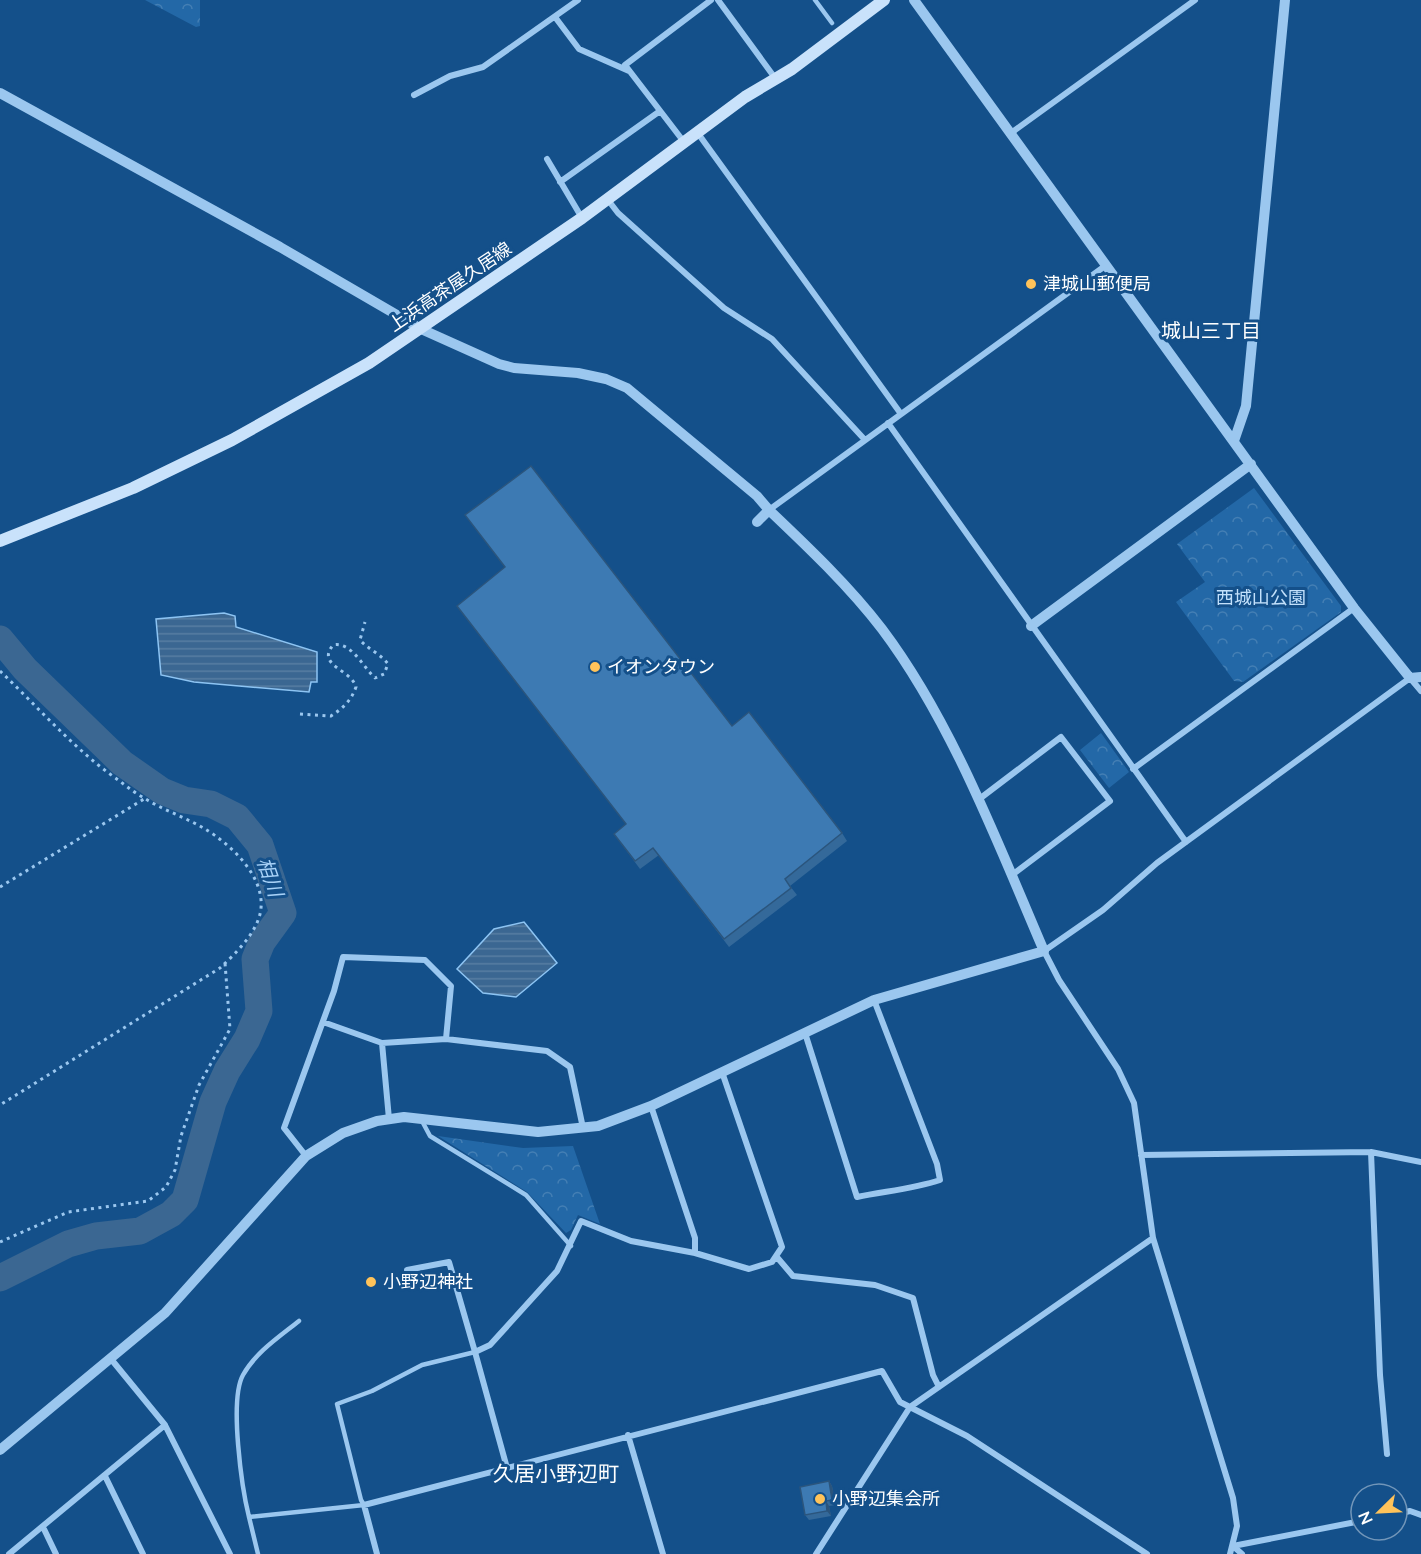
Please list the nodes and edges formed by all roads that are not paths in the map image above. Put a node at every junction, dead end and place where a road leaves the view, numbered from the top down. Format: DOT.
graph roads {
  1 [pos="578,0"];
  2 [pos="711,0"];
  3 [pos="718,0"];
  4 [pos="815,0"];
  5 [pos="884,0"];
  6 [pos="914,0"];
  7 [pos="1195,0"];
  8 [pos="1285,0"];
  9 [pos="555,17"];
  10 [pos="832,23"];
  11 [pos="629,71"];
  12 [pos="775,78"];
  13 [pos="0,93"];
  14 [pos="414,95"];
  15 [pos="660,111"];
  16 [pos="697,132"];
  17 [pos="1011,133"];
  18 [pos="684,142"];
  19 [pos="546,159"];
  20 [pos="560,182"];
  21 [pos="608,200"];
  22 [pos="582,218"];
  23 [pos="1105,266"];
  24 [pos="421,329"];
  25 [pos="901,414"];
  26 [pos="888,423"];
  27 [pos="865,440"];
  28 [pos="1234,441"];
  29 [pos="1251,464"];
  30 [pos="770,510"];
  31 [pos="757,522"];
  32 [pos="0,541"];
  33 [pos="1354,608"];
  34 [pos="1031,626"];
  35 [pos="1416,677"];
  36 [pos="1421,691"];
  37 [pos="1133,769"];
  38 [pos="978,800"];
  39 [pos="1185,842"];
  40 [pos="1012,875"];
  41 [pos="1044,951"];
  42 [pos="874,1000"];
  43 [pos="323,1022"];
  44 [pos="805,1033"];
  45 [pos="446,1039"];
  46 [pos="382,1043"];
  47 [pos="722,1072"];
  48 [pos="651,1106"];
  49 [pos="389,1119"];
  50 [pos="422,1119"];
  51 [pos="584,1128"];
  52 [pos="1371,1152"];
  53 [pos="1141,1155"];
  54 [pos="306,1156"];
  55 [pos="1421,1162"];
  56 [pos="1154,1238"];
  57 [pos="571,1246"];
  58 [pos="695,1253"];
  59 [pos="776,1256"];
  60 [pos="407,1269"];
  61 [pos="299,1321"];
  62 [pos="475,1352"];
  63 [pos="111,1359"];
  64 [pos="939,1386"];
  65 [pos="910,1407"];
  66 [pos="165,1425"];
  67 [pos="628,1435"];
  68 [pos="0,1449"];
  69 [pos="1387,1454"];
  70 [pos="507,1468"];
  71 [pos="105,1476"];
  72 [pos="364,1505"];
  73 [pos="249,1517"];
  74 [pos="1349,1523"];
  75 [pos="43,1527"];
  76 [pos="1233,1546"];
  77 [pos="9,1554"];
  78 [pos="56,1554"];
  79 [pos="143,1554"];
  80 [pos="230,1554"];
  81 [pos="258,1554"];
  82 [pos="377,1554"];
  83 [pos="663,1554"];
  84 [pos="816,1554"];
  85 [pos="1147,1554"];
  86 [pos="1230,1554"];
  87 [pos="1242,1554"];
  1 -- 9 [label="street"];
  2 -- 11 [label="street"];
  3 -- 12 [label="street"];
  4 -- 10 [label="lane"];
  5 -- 12 [label="main road, 上浜高茶屋久居線"];
  6 -- 17 [label="street"];
  7 -- 17 [label="street"];
  8 -- 28 [label="street"];
  9 -- 11 [label="street"];
  9 -- 14 [label="street"];
  11 -- 15 [label="street"];
  12 -- 16 [label="main road, 上浜高茶屋久居線"];
  13 -- 24 [label="street"];
  15 -- 18 [label="street"];
  15 -- 20 [label="street"];
  16 -- 18 [label="main road, 上浜高茶屋久居線"];
  16 -- 25 [label="street"];
  17 -- 23 [label="street"];
  18 -- 21 [label="main road, 上浜高茶屋久居線"];
  19 -- 20 [label="street"];
  20 -- 22 [label="street"];
  21 -- 22 [label="main road, 上浜高茶屋久居線"];
  21 -- 27 [label="street"];
  22 -- 24 [label="main road, 上浜高茶屋久居線"];
  23 -- 25 [label="street"];
  23 -- 28 [label="street"];
  24 -- 30 [label="street"];
  24 -- 32 [label="main road, 上浜高茶屋久居線"];
  25 -- 26 [label="street"];
  26 -- 27 [label="street"];
  26 -- 34 [label="street"];
  27 -- 30 [label="street"];
  28 -- 29 [label="street"];
  29 -- 33 [label="street"];
  29 -- 34 [label="street"];
  30 -- 31 [label="street"];
  30 -- 38 [label="street"];
  33 -- 35 [label="street"];
  33 -- 37 [label="street"];
  34 -- 37 [label="street"];
  35 -- 36 [label="street"];
  35 -- 39 [label="street"];
  37 -- 39 [label="street"];
  38 -- 40 [label="street"];
  38 -- 40 [label="street"];
  39 -- 41 [label="street"];
  40 -- 41 [label="street"];
  41 -- 42 [label="street"];
  41 -- 53 [label="street"];
  42 -- 44 [label="street"];
  42 -- 44 [label="street"];
  43 -- 45 [label="street"];
  43 -- 46 [label="street"];
  43 -- 54 [label="street"];
  44 -- 47 [label="street"];
  45 -- 46 [label="street"];
  45 -- 51 [label="street"];
  46 -- 49 [label="street"];
  47 -- 48 [label="street"];
  47 -- 59 [label="street"];
  48 -- 51 [label="street"];
  48 -- 58 [label="street"];
  49 -- 50 [label="street"];
  49 -- 54 [label="street"];
  50 -- 51 [label="street"];
  50 -- 57 [label="lane"];
  52 -- 53 [label="street"];
  52 -- 55 [label="street"];
  52 -- 69 [label="street"];
  53 -- 56 [label="street"];
  54 -- 63 [label="street"];
  56 -- 64 [label="street"];
  56 -- 76 [label="street"];
  57 -- 58 [label="street"];
  57 -- 62 [label="street"];
  58 -- 59 [label="street"];
  59 -- 64 [label="street"];
  60 -- 62 [label="street"];
  61 -- 73 [label="lane"];
  62 -- 70 [label="street"];
  62 -- 72 [label="lane"];
  63 -- 66 [label="street"];
  63 -- 68 [label="street"];
  64 -- 65 [label="street"];
  65 -- 67 [label="street"];
  65 -- 84 [label="street"];
  65 -- 85 [label="street"];
  66 -- 71 [label="street"];
  66 -- 80 [label="street"];
  67 -- 70 [label="street"];
  67 -- 83 [label="street"];
  70 -- 72 [label="street"];
  71 -- 75 [label="street"];
  71 -- 79 [label="street"];
  72 -- 73 [label="lane"];
  72 -- 82 [label="street"];
  73 -- 81 [label="lane"];
  74 -- 76 [label="street"];
  75 -- 77 [label="street"];
  75 -- 78 [label="street"];
  76 -- 86 [label="street"];
  76 -- 87 [label="street"];
}
